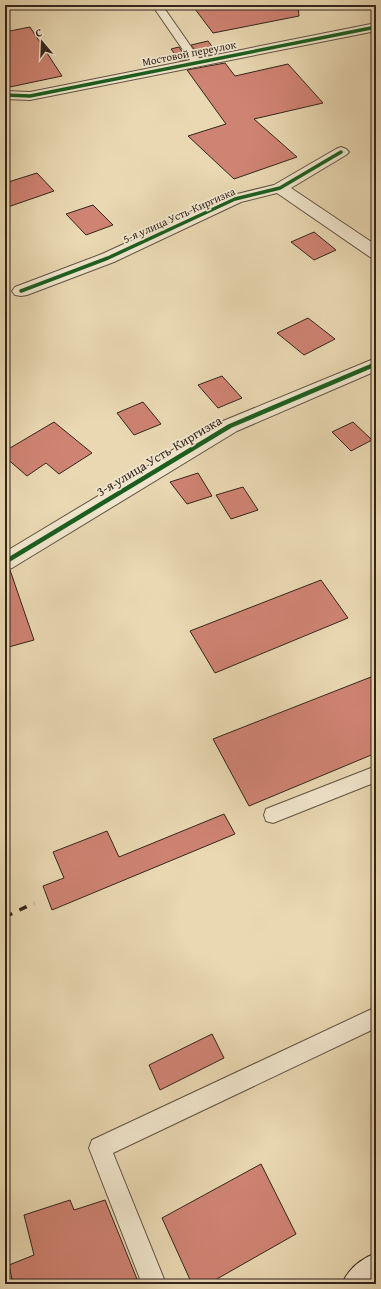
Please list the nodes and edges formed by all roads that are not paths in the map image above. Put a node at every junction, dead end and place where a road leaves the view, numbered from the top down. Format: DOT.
graph roads {
  1 [pos="157,5"];
  2 [pos="376,27"];
  3 [pos="196,61"];
  4 [pos="5,95"];
  5 [pos="341,152"];
  6 [pos="280,188"];
  7 [pos="376,235"];
  8 [pos="361,243"];
  9 [pos="376,253"];
  10 [pos="21,291"];
  11 [pos="376,364"];
  12 [pos="5,562"];
  13 [pos="376,774"];
  14 [pos="273,815"];
  15 [pos="376,1017"];
  16 [pos="376,1268"];
  17 [pos="154,1284"];
  18 [pos="356,1284"];
  1 -- 3 [label="lane"];
  2 -- 3 [label="street, Мостовой переулок"];
  3 -- 4 [label="street, Мостовой переулок"];
  5 -- 6 [label="street, 5-я улица Усть-Киргизка"];
  6 -- 8 [label="street"];
  6 -- 10 [label="street, 5-я улица Усть-Киргизка"];
  7 -- 8 [label="street"];
  8 -- 9 [label="street"];
  11 -- 12 [label="street, 3-я улица Усть-Киргизка"];
  13 -- 14 [label="lane"];
  15 -- 17 [label="lane"];
  16 -- 18 [label="street"];
}
